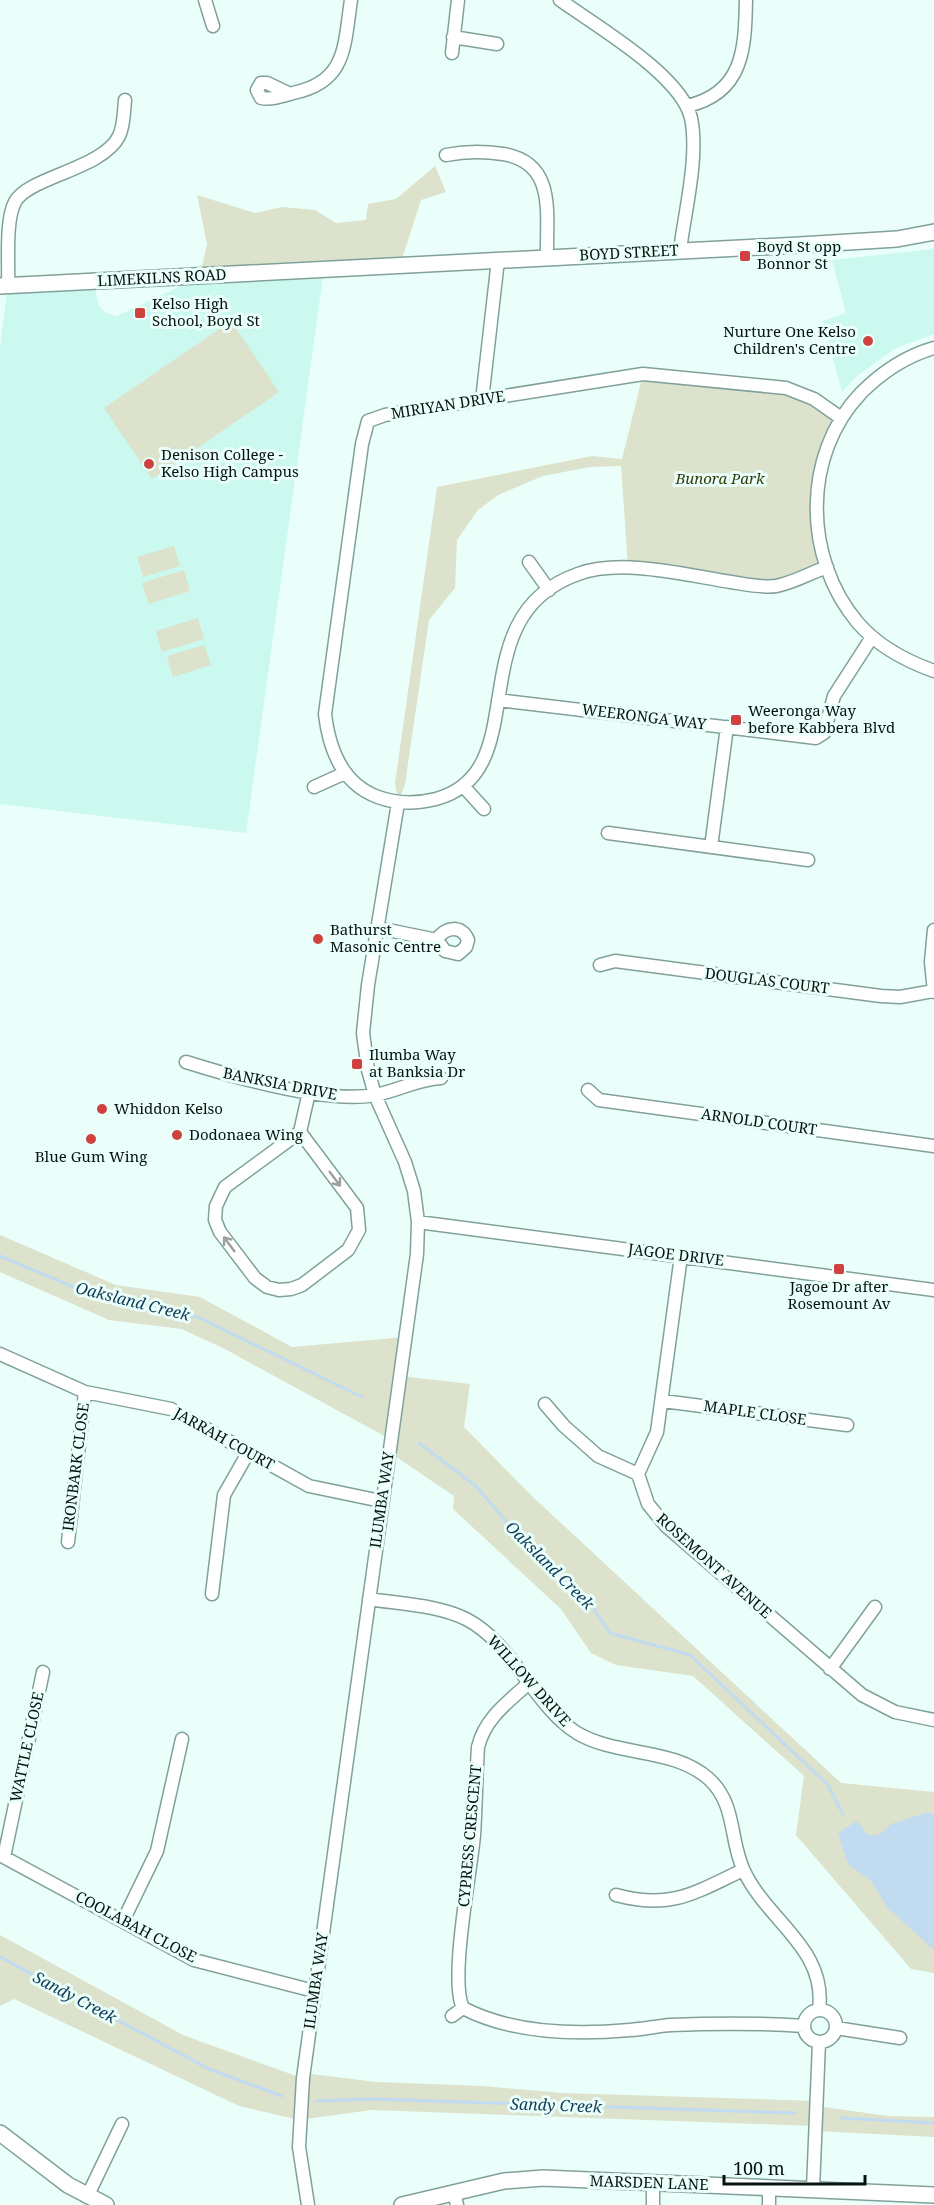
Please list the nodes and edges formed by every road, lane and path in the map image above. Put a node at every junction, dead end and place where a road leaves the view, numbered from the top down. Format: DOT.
graph roads {
  1 [pos="205,0"];
  2 [pos="351,0"];
  3 [pos="458,0"];
  4 [pos="560,0"];
  5 [pos="746,0"];
  6 [pos="213,26"];
  7 [pos="453,37"];
  8 [pos="497,44"];
  9 [pos="452,53"];
  10 [pos="290,94"];
  11 [pos="125,100"];
  12 [pos="687,106"];
  13 [pos="447,155"];
  14 [pos="934,232"];
  15 [pos="680,250"];
  16 [pos="547,257"];
  17 [pos="498,260"];
  18 [pos="324,269"];
  19 [pos="4,286"];
  20 [pos="934,348"];
  21 [pos="482,400"];
  22 [pos="841,418"];
  23 [pos="529,562"];
  24 [pos="827,567"];
  25 [pos="549,590"];
  26 [pos="872,637"];
  27 [pos="934,671"];
  28 [pos="498,699"];
  29 [pos="728,727"];
  30 [pos="345,772"];
  31 [pos="314,787"];
  32 [pos="464,787"];
  33 [pos="398,802"];
  34 [pos="484,809"];
  35 [pos="608,833"];
  36 [pos="711,847"];
  37 [pos="808,860"];
  38 [pos="378,928"];
  39 [pos="934,930"];
  40 [pos="437,940"];
  41 [pos="600,965"];
  42 [pos="934,992"];
  43 [pos="186,1062"];
  44 [pos="441,1078"];
  45 [pos="588,1090"];
  46 [pos="309,1092"];
  47 [pos="375,1095"];
  48 [pos="300,1132"];
  49 [pos="934,1146"];
  50 [pos="418,1222"];
  51 [pos="681,1256"];
  52 [pos="934,1290"];
  53 [pos="0,1354"];
  54 [pos="85,1392"];
  55 [pos="663,1401"];
  56 [pos="545,1404"];
  57 [pos="847,1425"];
  58 [pos="248,1453"];
  59 [pos="638,1474"];
  60 [pos="381,1501"];
  61 [pos="68,1542"];
  62 [pos="212,1594"];
  63 [pos="369,1599"];
  64 [pos="875,1607"];
  65 [pos="830,1669"];
  66 [pos="43,1672"];
  67 [pos="529,1683"];
  68 [pos="934,1720"];
  69 [pos="182,1739"];
  70 [pos="2,1856"];
  71 [pos="743,1870"];
  72 [pos="616,1895"];
  73 [pos="123,1921"];
  74 [pos="314,1991"];
  75 [pos="819,2010"];
  76 [pos="804,2026"];
  77 [pos="836,2028"];
  78 [pos="900,2038"];
  79 [pos="819,2042"];
  80 [pos="122,2124"];
  81 [pos="0,2133"];
  82 [pos="653,2184"];
  83 [pos="769,2187"];
  84 [pos="813,2189"];
  85 [pos="934,2195"];
  86 [pos="87,2197"];
  87 [pos="456,2199"];
  88 [pos="106,2205"];
  89 [pos="308,2205"];
  90 [pos="402,2205"];
  91 [pos="653,2205"];
  92 [pos="769,2205"];
  1 -- 6 [label="street"];
  2 -- 10 [label="street"];
  3 -- 7 [label="street"];
  4 -- 12 [label="street"];
  5 -- 12 [label="street"];
  7 -- 8 [label="street"];
  7 -- 9 [label="street"];
  11 -- 19 [label="street"];
  12 -- 15 [label="street"];
  13 -- 16 [label="street"];
  14 -- 15 [label="main road, BOYD STREET"];
  15 -- 16 [label="main road, BOYD STREET"];
  16 -- 17 [label="main road, BOYD STREET"];
  17 -- 18 [label="main road, BOYD STREET"];
  17 -- 21 [label="street"];
  18 -- 19 [label="main road, LIMEKILNS ROAD"];
  20 -- 22 [label="street"];
  21 -- 22 [label="street, MIRIYAN DRIVE"];
  21 -- 30 [label="street, MIRIYAN DRIVE"];
  22 -- 24 [label="street"];
  23 -- 25 [label="street"];
  24 -- 25 [label="street"];
  24 -- 26 [label="street"];
  25 -- 28 [label="street"];
  26 -- 27 [label="street"];
  26 -- 29 [label="street, WEERONGA WAY"];
  28 -- 29 [label="street, WEERONGA WAY"];
  28 -- 32 [label="street"];
  29 -- 36 [label="street"];
  30 -- 31 [label="street"];
  30 -- 33 [label="street, MIRIYAN DRIVE"];
  32 -- 33 [label="street, MIRIYAN DRIVE"];
  32 -- 34 [label="street"];
  33 -- 38 [label="street, ILUMBA WAY"];
  35 -- 36 [label="street"];
  36 -- 37 [label="street"];
  38 -- 40 [label="street"];
  38 -- 47 [label="street, ILUMBA WAY"];
  39 -- 42 [label="street"];
  41 -- 42 [label="street, DOUGLAS COURT"];
  43 -- 46 [label="street, BANKSIA DRIVE"];
  44 -- 47 [label="street, BANKSIA DRIVE"];
  45 -- 49 [label="street, ARNOLD COURT"];
  46 -- 47 [label="street, BANKSIA DRIVE"];
  46 -- 48 [label="street"];
  47 -- 50 [label="street, ILUMBA WAY"];
  48 -- 48 [label="street, one-way"];
  50 -- 51 [label="street, JAGOE DRIVE"];
  50 -- 60 [label="street, ILUMBA WAY"];
  51 -- 52 [label="street, JAGOE DRIVE"];
  51 -- 55 [label="street"];
  53 -- 54 [label="street, JARRAH COURT"];
  54 -- 58 [label="street, JARRAH COURT"];
  54 -- 61 [label="street, IRONBARK CLOSE"];
  55 -- 57 [label="street, MAPLE CLOSE"];
  55 -- 59 [label="street"];
  56 -- 59 [label="street"];
  58 -- 60 [label="street, JARRAH COURT"];
  58 -- 62 [label="street"];
  59 -- 65 [label="street, ROSEMONT AVENUE"];
  60 -- 63 [label="street, ILUMBA WAY"];
  63 -- 67 [label="street, WILLOW DRIVE"];
  63 -- 74 [label="street, ILUMBA WAY"];
  64 -- 65 [label="street"];
  65 -- 68 [label="street, ROSEMONT AVENUE"];
  66 -- 70 [label="street, WATTLE CLOSE"];
  67 -- 71 [label="street, WILLOW DRIVE"];
  67 -- 76 [label="street, CYPRESS CRESCENT"];
  69 -- 73 [label="street"];
  70 -- 73 [label="street, COOLABAH CLOSE"];
  71 -- 72 [label="street"];
  71 -- 75 [label="street, WILLOW DRIVE"];
  73 -- 74 [label="street, COOLABAH CLOSE"];
  74 -- 89 [label="street, ILUMBA WAY"];
  75 -- 76 [label="street"];
  75 -- 77 [label="street"];
  76 -- 79 [label="street"];
  77 -- 78 [label="street"];
  77 -- 79 [label="street"];
  79 -- 84 [label="street"];
  80 -- 86 [label="street"];
  81 -- 86 [label="main road"];
  82 -- 83 [label="main road, MARSDEN LANE"];
  82 -- 87 [label="main road, MARSDEN LANE"];
  82 -- 91 [label="street"];
  83 -- 84 [label="main road, MARSDEN LANE"];
  83 -- 92 [label="street"];
  84 -- 85 [label="main road, MARSDEN LANE"];
  86 -- 88 [label="main road"];
  87 -- 90 [label="main road, MARSDEN LANE"];
}
